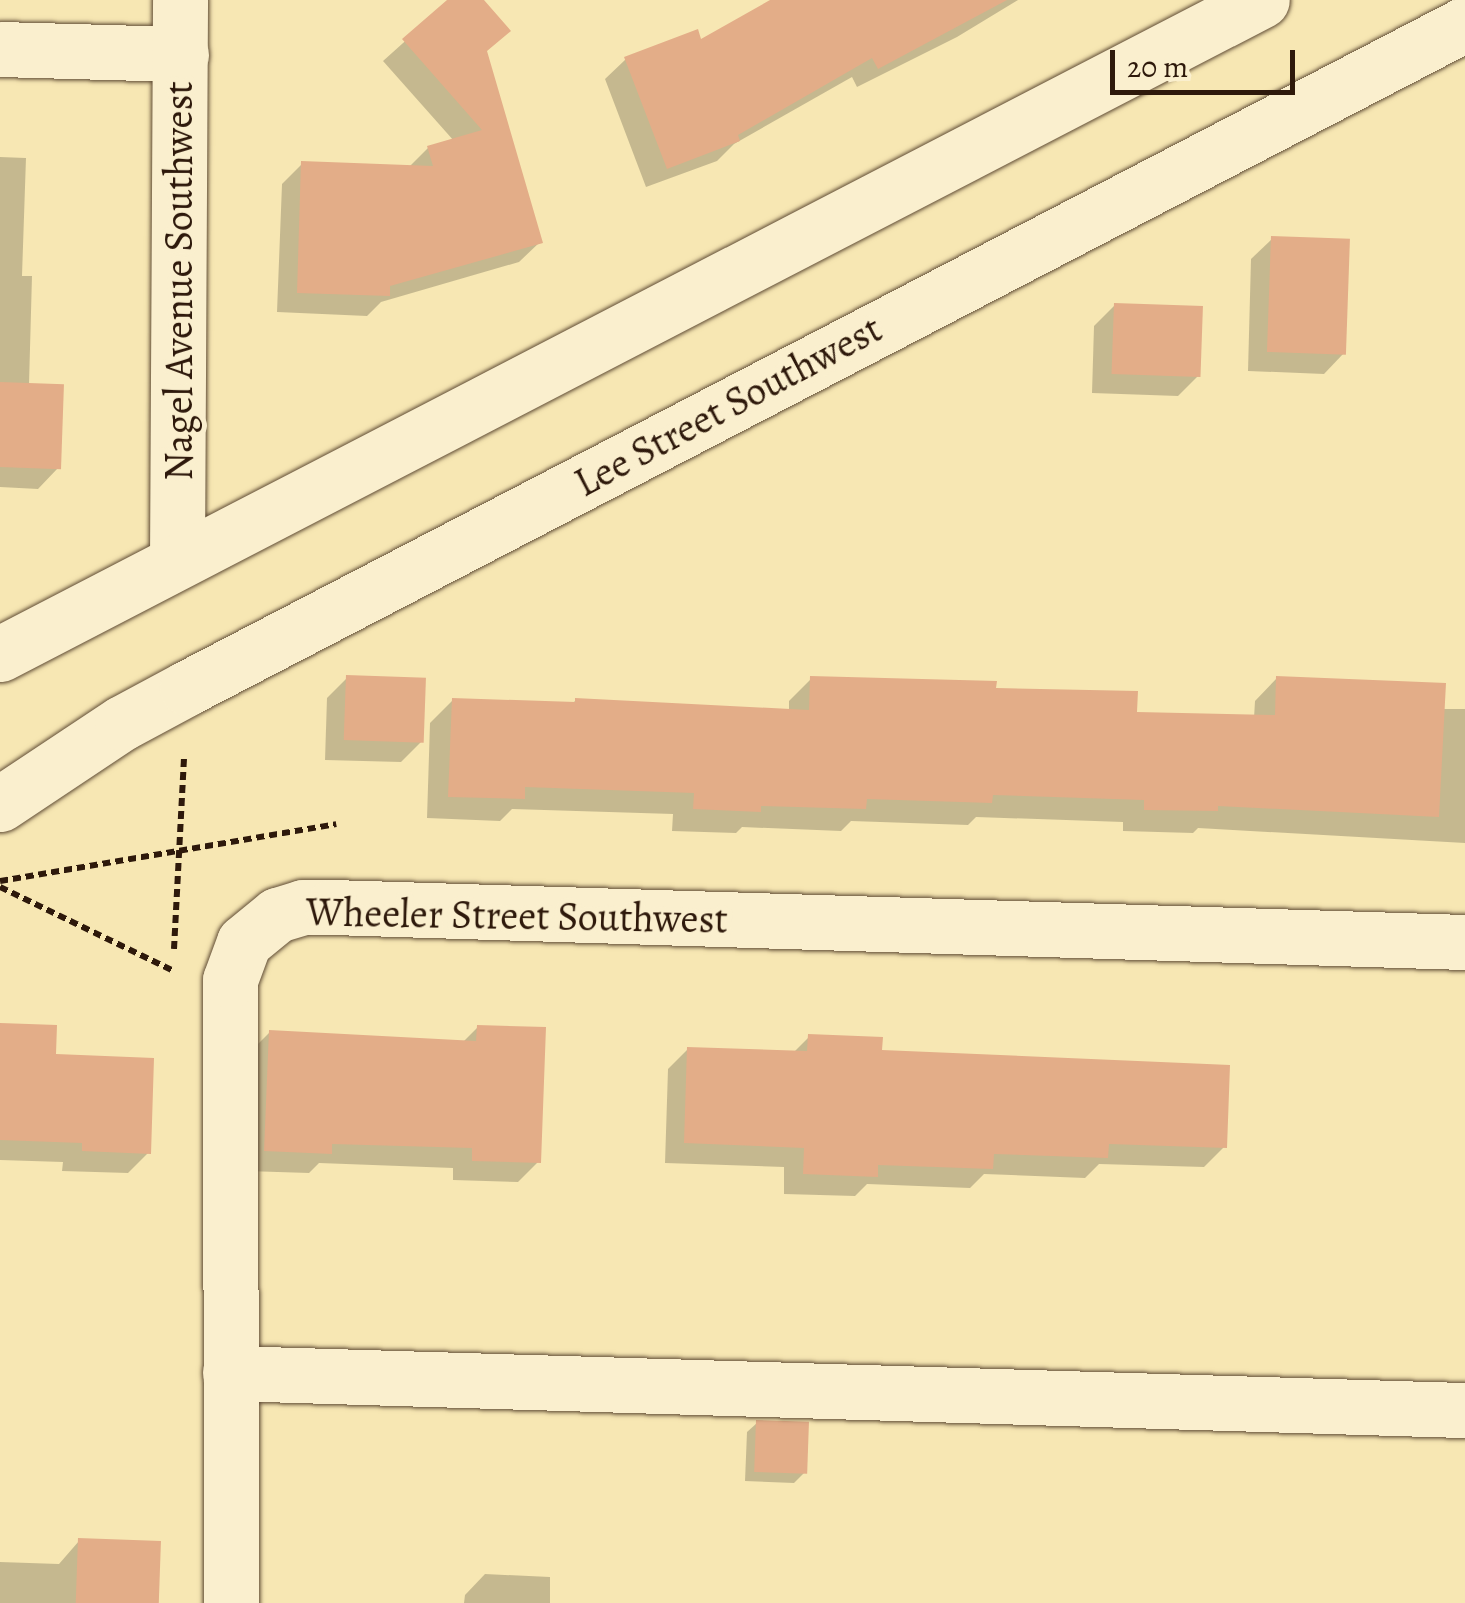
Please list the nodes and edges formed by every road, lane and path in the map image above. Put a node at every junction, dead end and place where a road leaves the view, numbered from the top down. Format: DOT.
graph roads {
  1 [pos="180,0"];
  2 [pos="1262,0"];
  3 [pos="1465,24"];
  4 [pos="0,49"];
  5 [pos="181,54"];
  6 [pos="176,561"];
  7 [pos="0,654"];
  8 [pos="185,742"];
  9 [pos="0,804"];
  10 [pos="336,824"];
  11 [pos="178,851"];
  12 [pos="0,884"];
  13 [pos="1465,942"];
  14 [pos="173,971"];
  15 [pos="186,974"];
  16 [pos="230,1373"];
  17 [pos="1465,1410"];
  18 [pos="231,1603"];
  1 -- 5 [label="street, Nagel Avenue Southwest"];
  2 -- 6 [label="street"];
  3 -- 9 [label="street, Lee Street Southwest"];
  4 -- 5 [label="street"];
  5 -- 6 [label="street, Nagel Avenue Southwest"];
  6 -- 7 [label="street"];
  8 -- 11 [label="path"];
  10 -- 11 [label="path"];
  11 -- 12 [label="path"];
  11 -- 14 [label="path"];
  12 -- 14 [label="path"];
  13 -- 16 [label="street, Wheeler Street Southwest"];
  14 -- 15 [label="path"];
  16 -- 17 [label="street"];
  16 -- 18 [label="street, Wheeler Street Southwest"];
}
